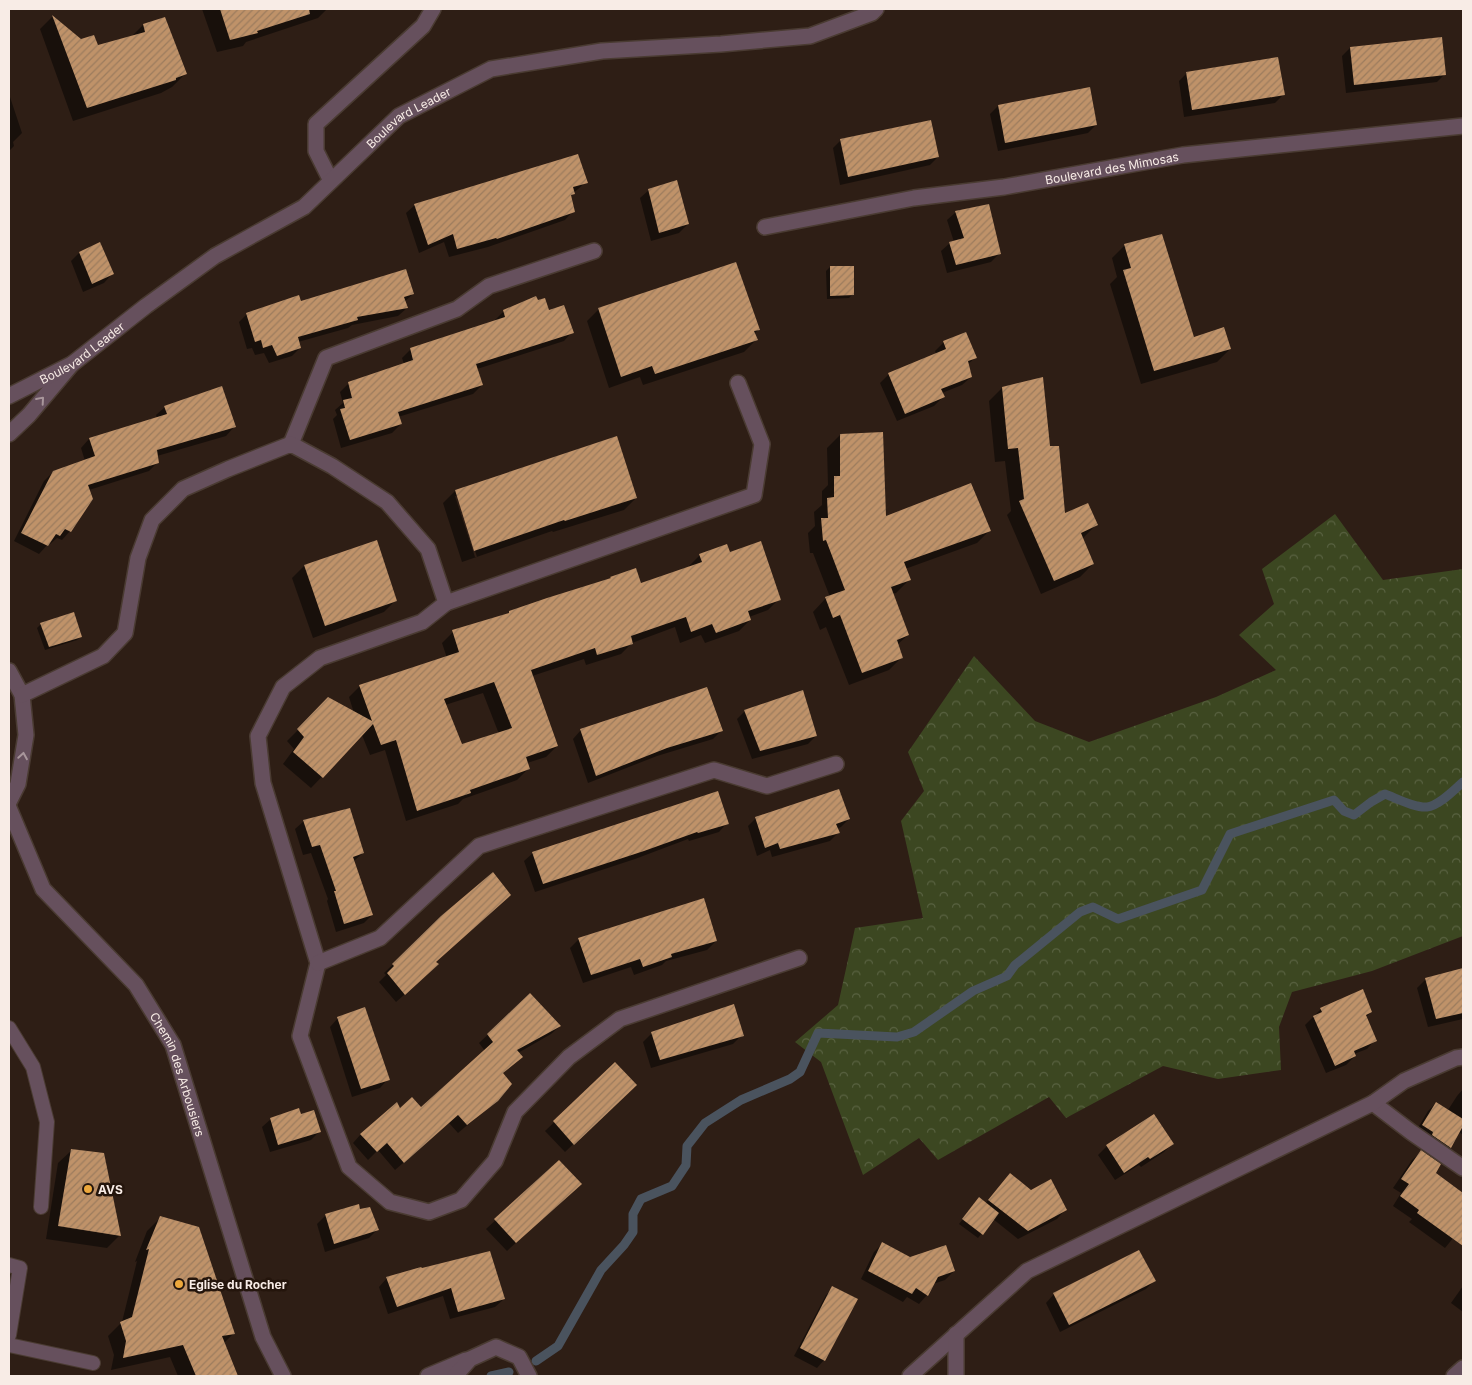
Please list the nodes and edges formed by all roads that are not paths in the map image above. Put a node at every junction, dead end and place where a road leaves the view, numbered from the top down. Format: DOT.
graph roads {
  1 [pos="433,9"];
  2 [pos="876,9"];
  3 [pos="1463,126"];
  4 [pos="331,181"];
  5 [pos="765,227"];
  6 [pos="594,251"];
  7 [pos="72,364"];
  8 [pos="738,383"];
  9 [pos="9,396"];
  10 [pos="9,434"];
  11 [pos="291,444"];
  12 [pos="446,603"];
  13 [pos="9,671"];
  14 [pos="22,695"];
  15 [pos="836,764"];
  16 [pos="9,802"];
  17 [pos="9,808"];
  18 [pos="799,958"];
  19 [pos="318,963"];
  20 [pos="9,1028"];
  21 [pos="1463,1058"];
  22 [pos="1373,1103"];
  23 [pos="1463,1168"];
  24 [pos="41,1207"];
  25 [pos="9,1265"];
  26 [pos="956,1334"];
  27 [pos="9,1335"];
  28 [pos="9,1345"];
  29 [pos="470,1359"];
  30 [pos="93,1363"];
  31 [pos="1463,1368"];
  32 [pos="283,1376"];
  33 [pos="428,1376"];
  34 [pos="455,1376"];
  35 [pos="529,1376"];
  36 [pos="910,1376"];
  37 [pos="956,1376"];
  38 [pos="1454,1376"];
  1 -- 4 [label="street"];
  2 -- 4 [label="street, Boulevard Leader"];
  3 -- 5 [label="street, Boulevard des Mimosas"];
  4 -- 7 [label="street, Boulevard Leader"];
  6 -- 11 [label="street"];
  7 -- 9 [label="street, Boulevard Leader"];
  10 -- 7 [label="street, one-way"];
  8 -- 12 [label="street"];
  11 -- 12 [label="street"];
  11 -- 14 [label="street"];
  12 -- 19 [label="street"];
  13 -- 14 [label="street"];
  16 -- 14 [label="street, one-way"];
  15 -- 19 [label="street"];
  17 -- 32 [label="street, Chemin des Arbousiers"];
  18 -- 19 [label="street"];
  20 -- 24 [label="lane"];
  21 -- 22 [label="street"];
  22 -- 23 [label="street"];
  22 -- 26 [label="street"];
  25 -- 27 [label="lane"];
  26 -- 36 [label="street"];
  26 -- 37 [label="street"];
  28 -- 30 [label="lane"];
  29 -- 33 [label="street"];
  29 -- 34 [label="street"];
  29 -- 35 [label="street"];
  31 -- 38 [label="street"];
}
